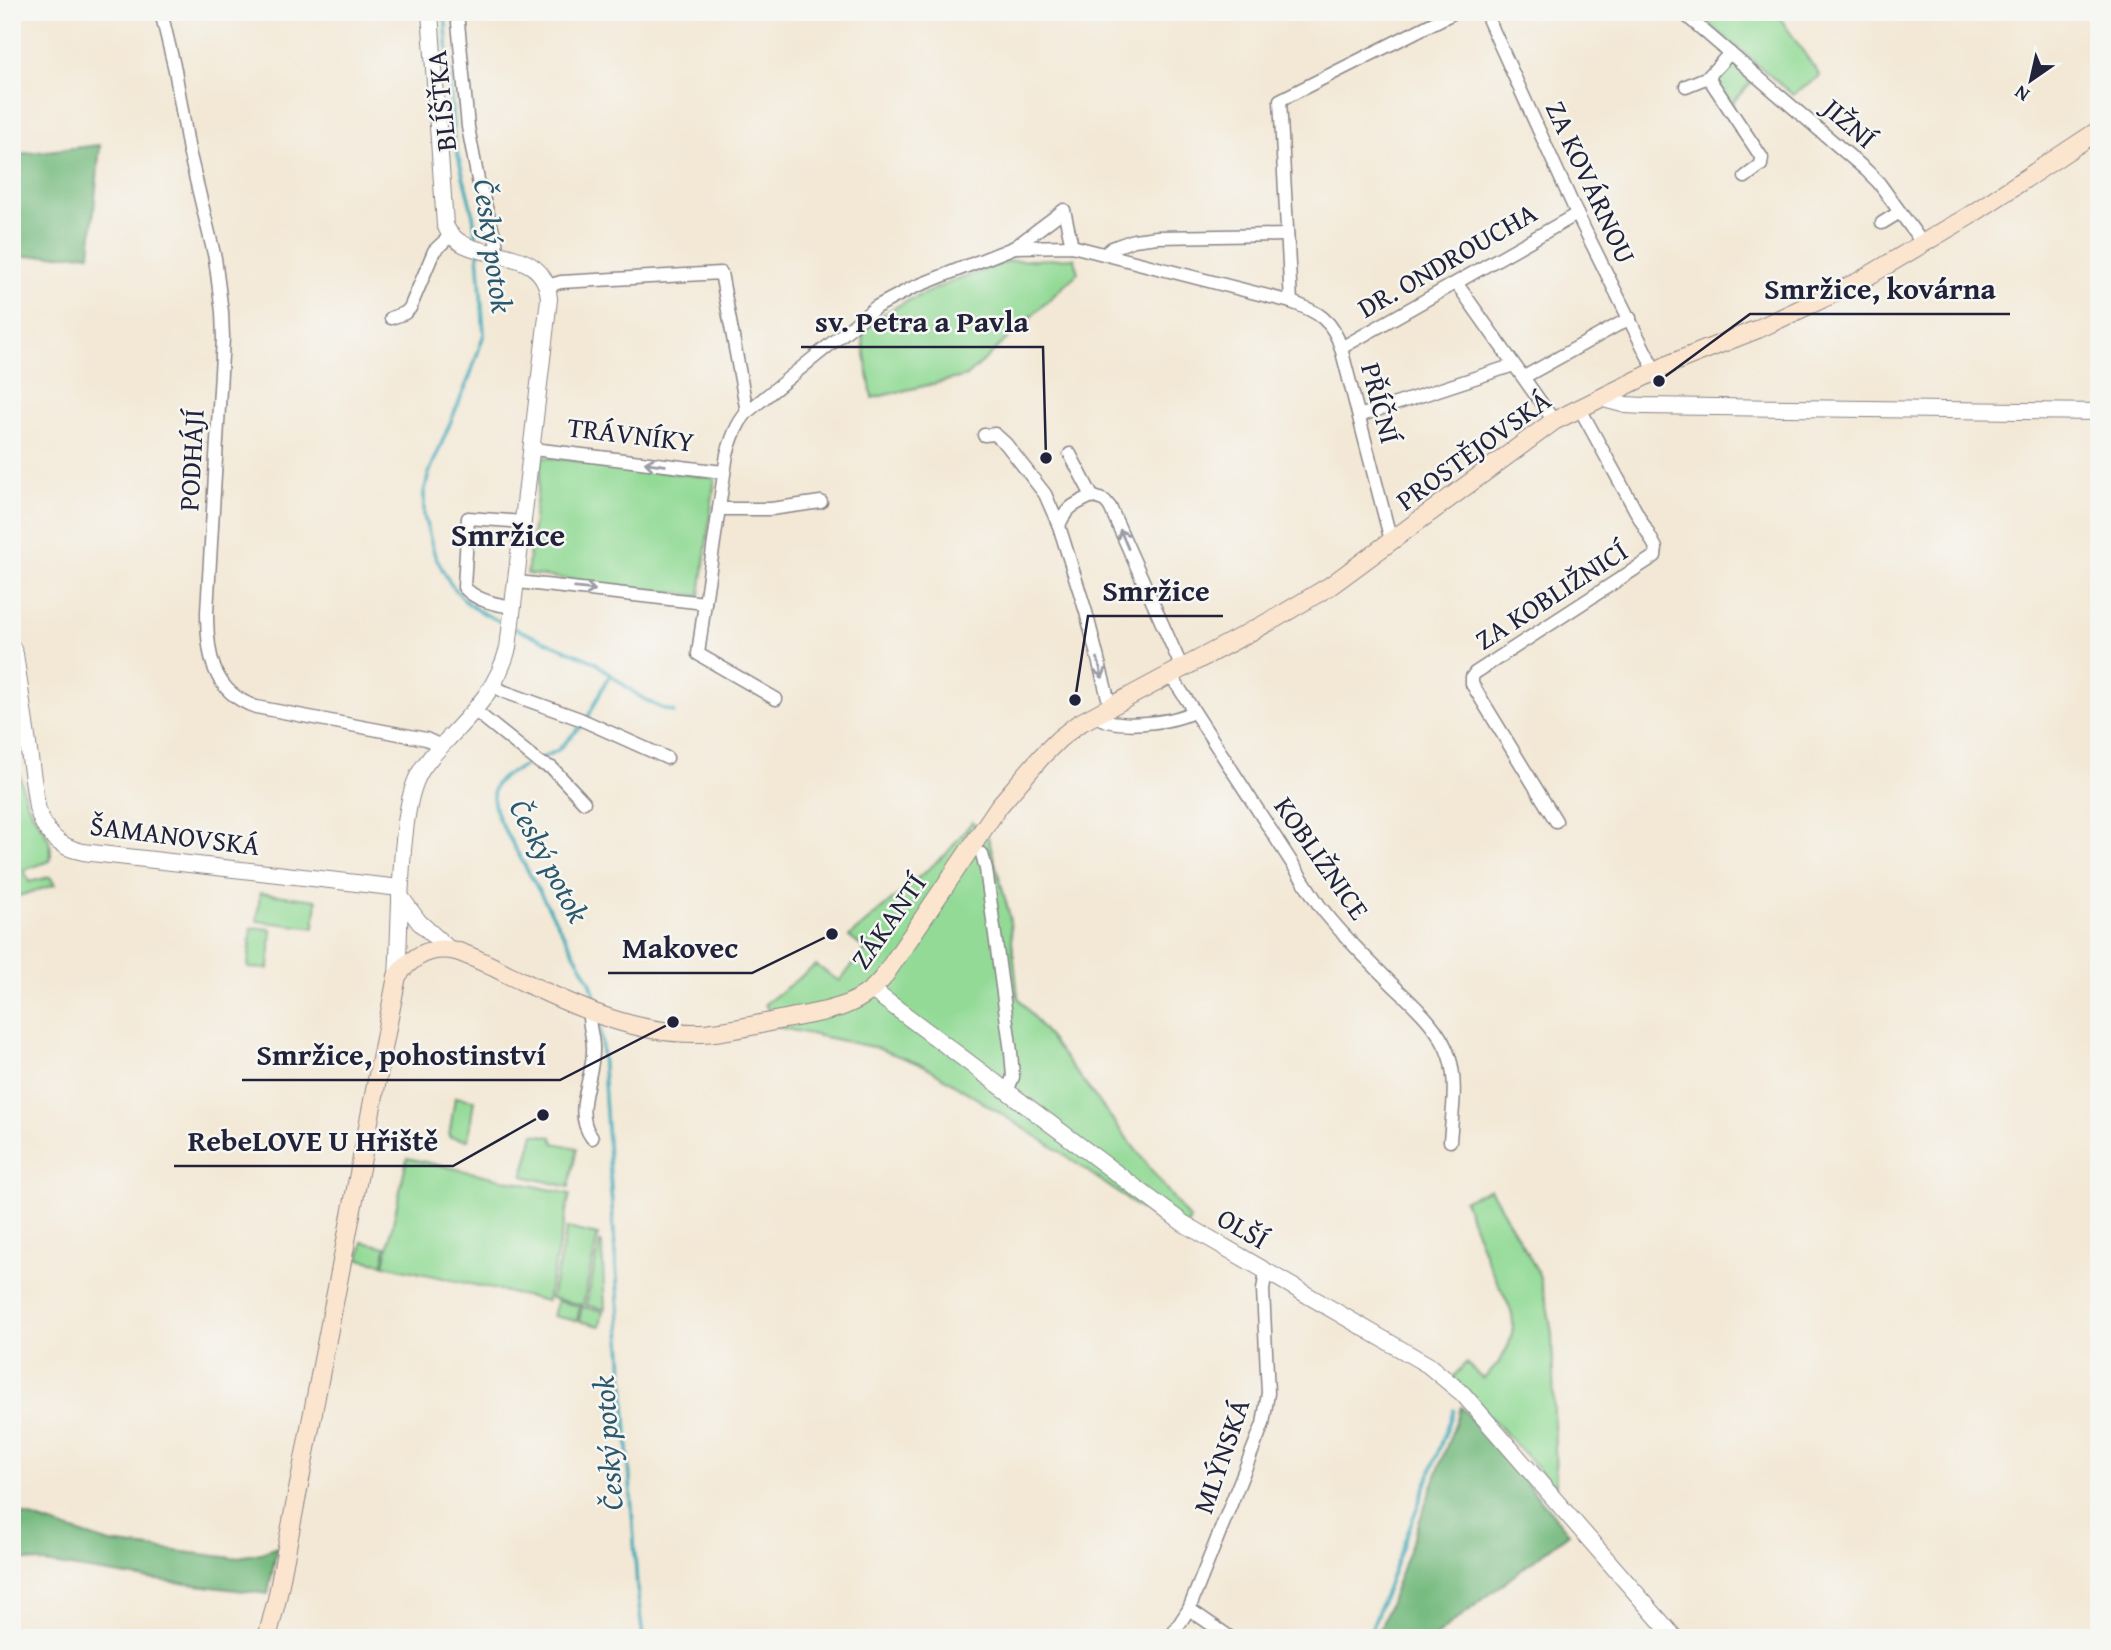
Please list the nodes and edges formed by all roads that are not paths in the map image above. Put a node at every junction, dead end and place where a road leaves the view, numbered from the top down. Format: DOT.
graph roads {
  1 [pos="160,12"];
  2 [pos="430,12"];
  3 [pos="457,12"];
  4 [pos="1455,12"];
  5 [pos="1485,12"];
  6 [pos="1682,12"];
  7 [pos="1730,53"];
  8 [pos="1708,77"];
  9 [pos="1686,86"];
  10 [pos="2099,130"];
  11 [pos="1745,177"];
  12 [pos="1900,212"];
  13 [pos="1577,214"];
  14 [pos="1882,223"];
  15 [pos="1287,235"];
  16 [pos="450,236"];
  17 [pos="1923,244"];
  18 [pos="1072,246"];
  19 [pos="1015,247"];
  20 [pos="492,252"];
  21 [pos="1105,254"];
  22 [pos="1457,284"];
  23 [pos="547,286"];
  24 [pos="1291,302"];
  25 [pos="391,318"];
  26 [pos="1630,318"];
  27 [pos="1341,348"];
  28 [pos="1514,365"];
  29 [pos="1656,371"];
  30 [pos="1524,377"];
  31 [pos="1600,398"];
  32 [pos="1579,407"];
  33 [pos="747,412"];
  34 [pos="2099,412"];
  35 [pos="1359,416"];
  36 [pos="1554,421"];
  37 [pos="984,435"];
  38 [pos="533,449"];
  39 [pos="1070,454"];
  40 [pos="723,472"];
  41 [pos="1092,496"];
  42 [pos="821,502"];
  43 [pos="719,509"];
  44 [pos="524,522"];
  45 [pos="1059,526"];
  46 [pos="1393,541"];
  47 [pos="518,582"];
  48 [pos="705,603"];
  49 [pos="514,611"];
  50 [pos="14,650"];
  51 [pos="1176,671"];
  52 [pos="493,686"];
  53 [pos="776,699"];
  54 [pos="474,710"];
  55 [pos="1102,710"];
  56 [pos="1193,712"];
  57 [pos="441,746"];
  58 [pos="667,758"];
  59 [pos="584,802"];
  60 [pos="1556,821"];
  61 [pos="982,854"];
  62 [pos="400,892"];
  63 [pos="450,950"];
  64 [pos="397,976"];
  65 [pos="872,989"];
  66 [pos="591,1013"];
  67 [pos="1007,1089"];
  68 [pos="592,1139"];
  69 [pos="1450,1141"];
  70 [pos="1266,1271"];
  71 [pos="1189,1609"];
  72 [pos="267,1638"];
  73 [pos="1170,1638"];
  74 [pos="1231,1638"];
  75 [pos="1675,1638"];
  1 -- 57 [label="street, PODHÁJÍ"];
  2 -- 16 [label="street, BLÍŠŤKA"];
  3 -- 20 [label="street, BLÍŠŤKA"];
  4 -- 15 [label="street"];
  5 -- 13 [label="street, ZA KOVÁRNOU"];
  6 -- 7 [label="street, JIŽNÍ"];
  7 -- 8 [label="street"];
  7 -- 12 [label="street, JIŽNÍ"];
  8 -- 9 [label="street"];
  8 -- 11 [label="street"];
  10 -- 17 [label="main road, PROSTĚJOVSKÁ"];
  12 -- 14 [label="street"];
  12 -- 17 [label="street, JIŽNÍ"];
  13 -- 22 [label="street, DR. ONDROUCHA"];
  13 -- 26 [label="street, ZA KOVÁRNOU"];
  15 -- 21 [label="street"];
  15 -- 24 [label="street"];
  16 -- 20 [label="street"];
  16 -- 25 [label="street"];
  17 -- 29 [label="main road, PROSTĚJOVSKÁ"];
  18 -- 19 [label="street, PŘÍČNÍ"];
  18 -- 19 [label="street"];
  18 -- 21 [label="street, PŘÍČNÍ"];
  19 -- 33 [label="street"];
  20 -- 23 [label="street"];
  21 -- 24 [label="street, PŘÍČNÍ"];
  22 -- 27 [label="street, DR. ONDROUCHA"];
  22 -- 28 [label="street"];
  23 -- 33 [label="street"];
  23 -- 38 [label="street, TRÁVNÍKY"];
  24 -- 27 [label="street, PŘÍČNÍ"];
  26 -- 29 [label="street, ZA KOVÁRNOU"];
  26 -- 30 [label="street"];
  27 -- 35 [label="street, PŘÍČNÍ"];
  28 -- 30 [label="street"];
  28 -- 35 [label="street"];
  29 -- 31 [label="main road, PROSTĚJOVSKÁ"];
  30 -- 36 [label="street"];
  31 -- 32 [label="main road, PROSTĚJOVSKÁ"];
  31 -- 34 [label="street"];
  32 -- 36 [label="main road, PROSTĚJOVSKÁ"];
  32 -- 60 [label="street, ZA KOBLIŽNICÍ"];
  33 -- 40 [label="street"];
  35 -- 46 [label="street, PŘÍČNÍ"];
  36 -- 46 [label="main road, PROSTĚJOVSKÁ"];
  37 -- 45 [label="street"];
  40 -- 38 [label="street, TRÁVNÍKY, one-way"];
  38 -- 44 [label="street, TRÁVNÍKY"];
  39 -- 41 [label="street, KOBLIŽNICE"];
  40 -- 43 [label="street"];
  41 -- 45 [label="street"];
  51 -- 41 [label="street, KOBLIŽNICE, one-way"];
  42 -- 43 [label="street"];
  43 -- 48 [label="street"];
  44 -- 47 [label="street, TRÁVNÍKY"];
  44 -- 49 [label="street"];
  45 -- 55 [label="street, one-way"];
  46 -- 51 [label="main road, PROSTĚJOVSKÁ"];
  47 -- 48 [label="street, one-way"];
  47 -- 49 [label="street, TRÁVNÍKY"];
  48 -- 53 [label="street"];
  49 -- 52 [label="street, TRÁVNÍKY"];
  50 -- 62 [label="street, ŠAMANOVSKÁ"];
  51 -- 55 [label="main road, PROSTĚJOVSKÁ"];
  51 -- 56 [label="street, KOBLIŽNICE"];
  52 -- 54 [label="street, TRÁVNÍKY"];
  52 -- 58 [label="street"];
  54 -- 57 [label="street, TRÁVNÍKY"];
  54 -- 59 [label="street"];
  55 -- 56 [label="street"];
  55 -- 65 [label="main road, ZÁKANTÍ"];
  56 -- 69 [label="street, KOBLIŽNICE"];
  57 -- 62 [label="street, TRÁVNÍKY"];
  61 -- 67 [label="street"];
  62 -- 63 [label="street"];
  62 -- 64 [label="street, TRÁVNÍKY"];
  63 -- 64 [label="main road"];
  63 -- 66 [label="main road, ZÁKANTÍ"];
  64 -- 72 [label="main road"];
  65 -- 66 [label="main road, ZÁKANTÍ"];
  65 -- 67 [label="street, OLŠÍ"];
  66 -- 68 [label="street"];
  67 -- 70 [label="street, OLŠÍ"];
  70 -- 71 [label="street, MLÝNSKÁ"];
  70 -- 75 [label="street, OLŠÍ"];
  71 -- 73 [label="street, MLÝNSKÁ"];
  71 -- 74 [label="street"];
}
